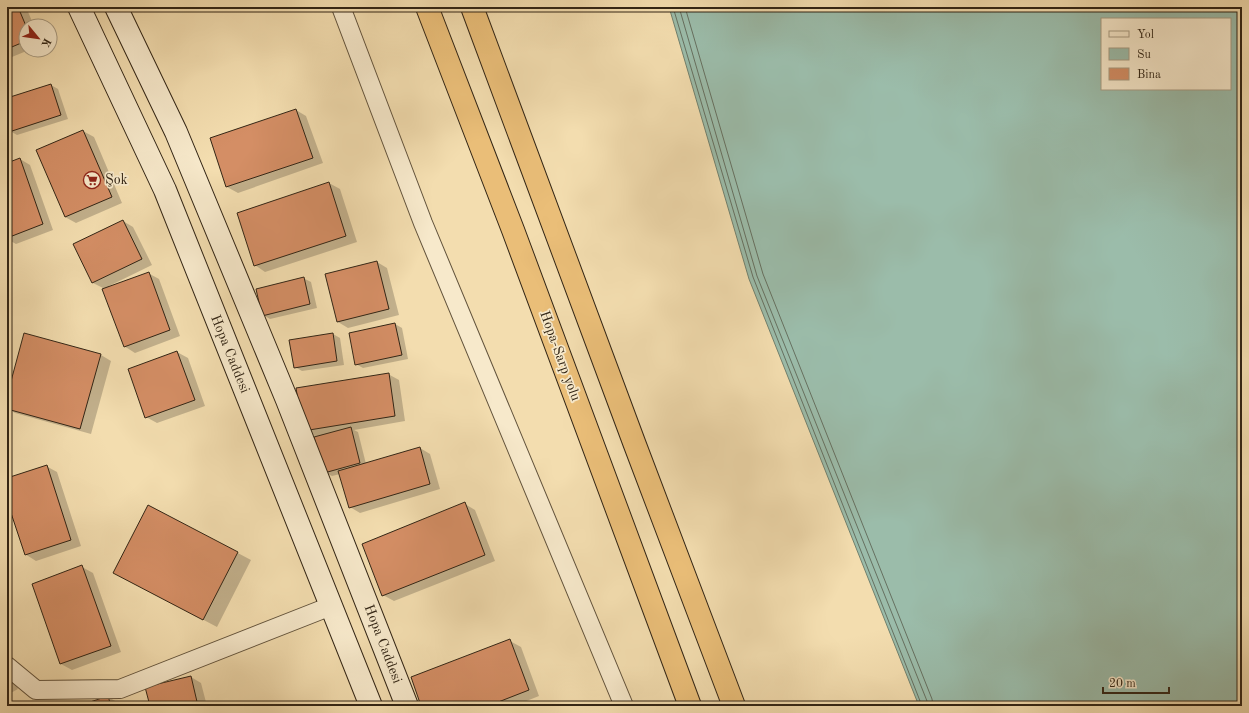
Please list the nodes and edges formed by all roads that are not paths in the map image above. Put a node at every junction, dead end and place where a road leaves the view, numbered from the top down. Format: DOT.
graph roads {
  1 [pos="79,7"];
  2 [pos="116,7"];
  3 [pos="341,7"];
  4 [pos="427,7"];
  5 [pos="472,7"];
  6 [pos="331,606"];
  7 [pos="7,666"];
  8 [pos="371,706"];
  9 [pos="407,706"];
  10 [pos="624,706"];
  11 [pos="690,706"];
  12 [pos="734,706"];
  1 -- 6 [label="main road, Hopa Caddesi"];
  2 -- 9 [label="main road, Hopa Caddesi"];
  3 -- 10 [label="street"];
  4 -- 11 [label="highway, Hopa-Sarp yolu"];
  5 -- 12 [label="highway"];
  6 -- 7 [label="street"];
  6 -- 8 [label="main road, Hopa Caddesi"];
}
